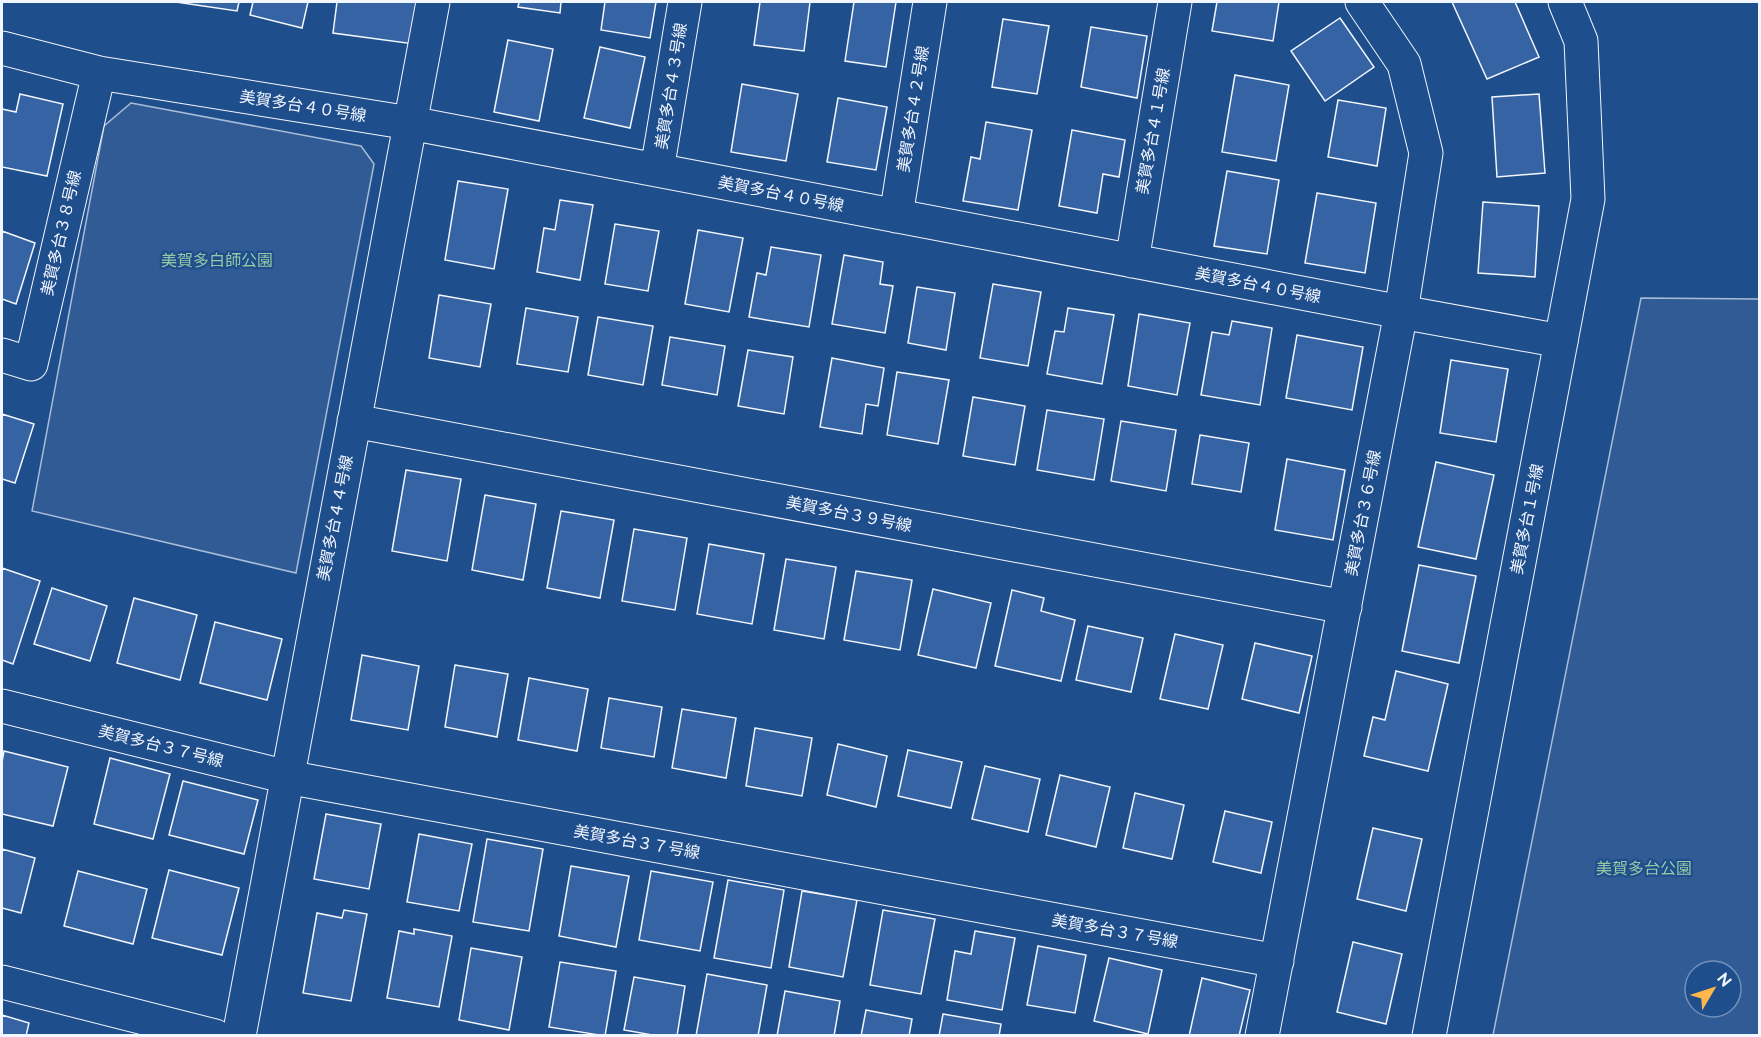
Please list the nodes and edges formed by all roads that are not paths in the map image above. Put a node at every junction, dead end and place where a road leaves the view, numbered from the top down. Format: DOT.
graph roads {
  1 [pos="433,2"];
  2 [pos="685,2"];
  3 [pos="930,2"];
  4 [pos="1175,2"];
  5 [pos="1362,2"];
  6 [pos="1565,2"];
  7 [pos="2,48"];
  8 [pos="99,73"];
  9 [pos="410,123"];
  10 [pos="657,170"];
  11 [pos="896,216"];
  12 [pos="1132,261"];
  13 [pos="1401,312"];
  14 [pos="1561,341"];
  15 [pos="2,355"];
  16 [pos="354,421"];
  17 [pos="1345,607"];
  18 [pos="2,706"];
  19 [pos="287,777"];
  20 [pos="1277,961"];
  21 [pos="2,982"];
  22 [pos="215,1035"];
  23 [pos="239,1035"];
  24 [pos="1262,1035"];
  25 [pos="1429,1035"];
  1 -- 9 [label="street, 美賀多台４４号線"];
  2 -- 10 [label="street, 美賀多台４３号線"];
  3 -- 11 [label="street, 美賀多台４２号線"];
  4 -- 12 [label="street, 美賀多台４１号線"];
  5 -- 13 [label="street, 美賀多台３６号線"];
  6 -- 14 [label="street, 美賀多台１号線"];
  7 -- 8 [label="street, 美賀多台４０号線"];
  8 -- 9 [label="street, 美賀多台４０号線"];
  8 -- 15 [label="street, 美賀多台３８号線"];
  9 -- 10 [label="street, 美賀多台４０号線"];
  9 -- 16 [label="street, 美賀多台４４号線"];
  10 -- 11 [label="street, 美賀多台４０号線"];
  11 -- 12 [label="street, 美賀多台４０号線"];
  12 -- 13 [label="street, 美賀多台４０号線"];
  13 -- 14 [label="street, 美賀多台４０号線"];
  13 -- 17 [label="street, 美賀多台３６号線"];
  14 -- 25 [label="street, 美賀多台１号線"];
  16 -- 17 [label="street, 美賀多台３９号線"];
  16 -- 19 [label="street, 美賀多台４４号線"];
  17 -- 20 [label="street, 美賀多台３６号線"];
  18 -- 19 [label="street, 美賀多台３７号線"];
  19 -- 20 [label="street, 美賀多台３７号線"];
  19 -- 23 [label="street, 美賀多台４４号線"];
  20 -- 24 [label="street, 美賀多台３６号線"];
  21 -- 22 [label="street"];
}
